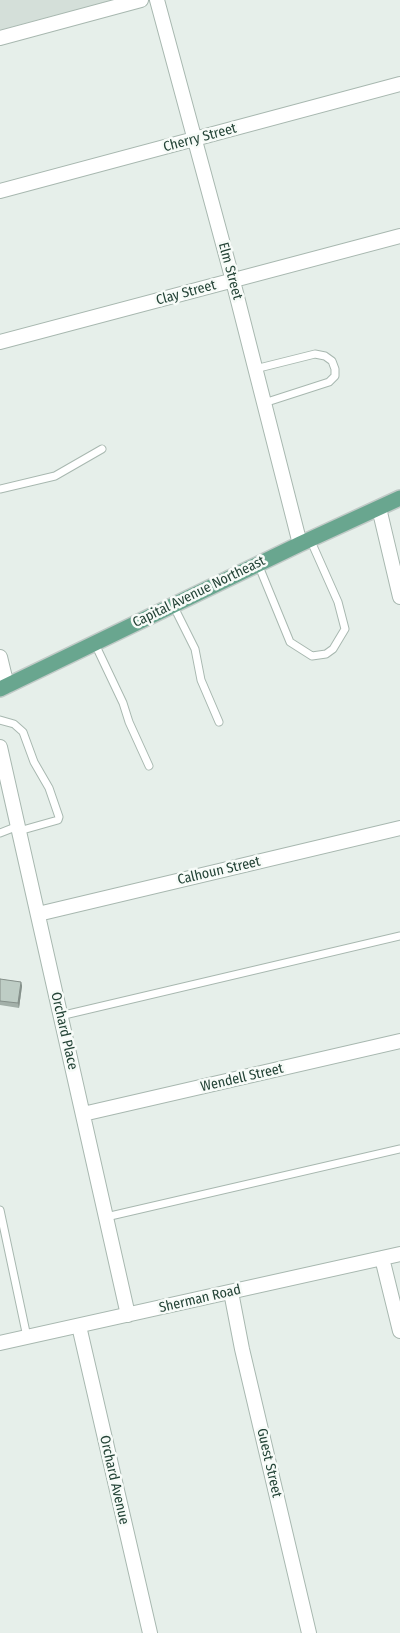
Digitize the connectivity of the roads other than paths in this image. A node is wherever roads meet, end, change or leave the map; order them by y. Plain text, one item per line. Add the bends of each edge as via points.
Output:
1 (141, 0) edge
2 (157, 0) edge
3 (0, 38) edge
4 (400, 84) edge
5 (195, 140) junction
6 (0, 192) edge
7 (400, 236) edge
8 (233, 281) junction
9 (0, 342) edge
10 (254, 369) junction
11 (263, 403) junction
12 (102, 449) dead end
13 (0, 489) edge
14 (400, 498) edge
15 (379, 508) junction
16 (305, 541) junction
17 (258, 564) junction
18 (400, 597) edge
19 (173, 604) junction
20 (95, 644) junction
21 (0, 657) edge
22 (3, 688) edge
23 (0, 720) edge
24 (219, 722) dead end
25 (1, 755) edge
26 (148, 766) dead end
27 (400, 828) edge
28 (19, 829) junction
29 (0, 833) edge
30 (38, 914) junction
31 (400, 936) edge
32 (60, 1016) junction
33 (400, 1041) edge
34 (83, 1114) junction
35 (400, 1149) edge
36 (0, 1210) edge
37 (106, 1217) junction
38 (400, 1254) edge
39 (382, 1258) junction
40 (231, 1292) junction
41 (128, 1315) junction
42 (80, 1326) junction
43 (400, 1331) edge
44 (27, 1337) junction
45 (0, 1343) edge
46 (150, 1633) edge
47 (309, 1633) edge

1 - 3 street
2 - 5 street, Elm Street
4 - 5 street, Cherry Street
5 - 6 street, Cherry Street
5 - 8 street, Elm Street
7 - 8 street, Clay Street
8 - 9 street, Clay Street
8 - 10 street, Elm Street
10 - 11 street, Elm Street
10 - 11 lane via 316,354 326,356 335,369 335,376 329,382
11 - 16 street, Elm Street
12 - 13 lane via 55,476
14 - 15 main road, Capital Avenue Northeast
15 - 16 main road, Capital Avenue Northeast
15 - 18 street
16 - 17 main road, Capital Avenue Northeast
16 - 17 lane via 338,602 345,629 333,649 326,654 312,656 290,642
17 - 19 main road, Capital Avenue Northeast
19 - 20 main road, Capital Avenue Northeast
19 - 24 lane via 195,649 201,680
20 - 22 main road, Capital Avenue Northeast
20 - 26 lane
21 - 22 street
23 - 28 lane via 14,724 23,732 59,817 58,820
25 - 28 street, Orchard Place
27 - 30 street, Calhoun Street
28 - 29 lane
28 - 30 street, Orchard Place
30 - 32 street, Orchard Place
31 - 32 lane
32 - 34 street, Orchard Place
33 - 34 street, Wendell Street
34 - 37 street, Orchard Place
35 - 37 lane
36 - 44 lane
37 - 41 street, Orchard Place
38 - 39 street, Sherman Road
39 - 40 street, Sherman Road
39 - 43 street
40 - 41 street, Sherman Road
40 - 47 street, Guest Street
41 - 42 street, Sherman Road
42 - 44 street, Sherman Road
42 - 46 street, Orchard Avenue
44 - 45 street, Sherman Road

